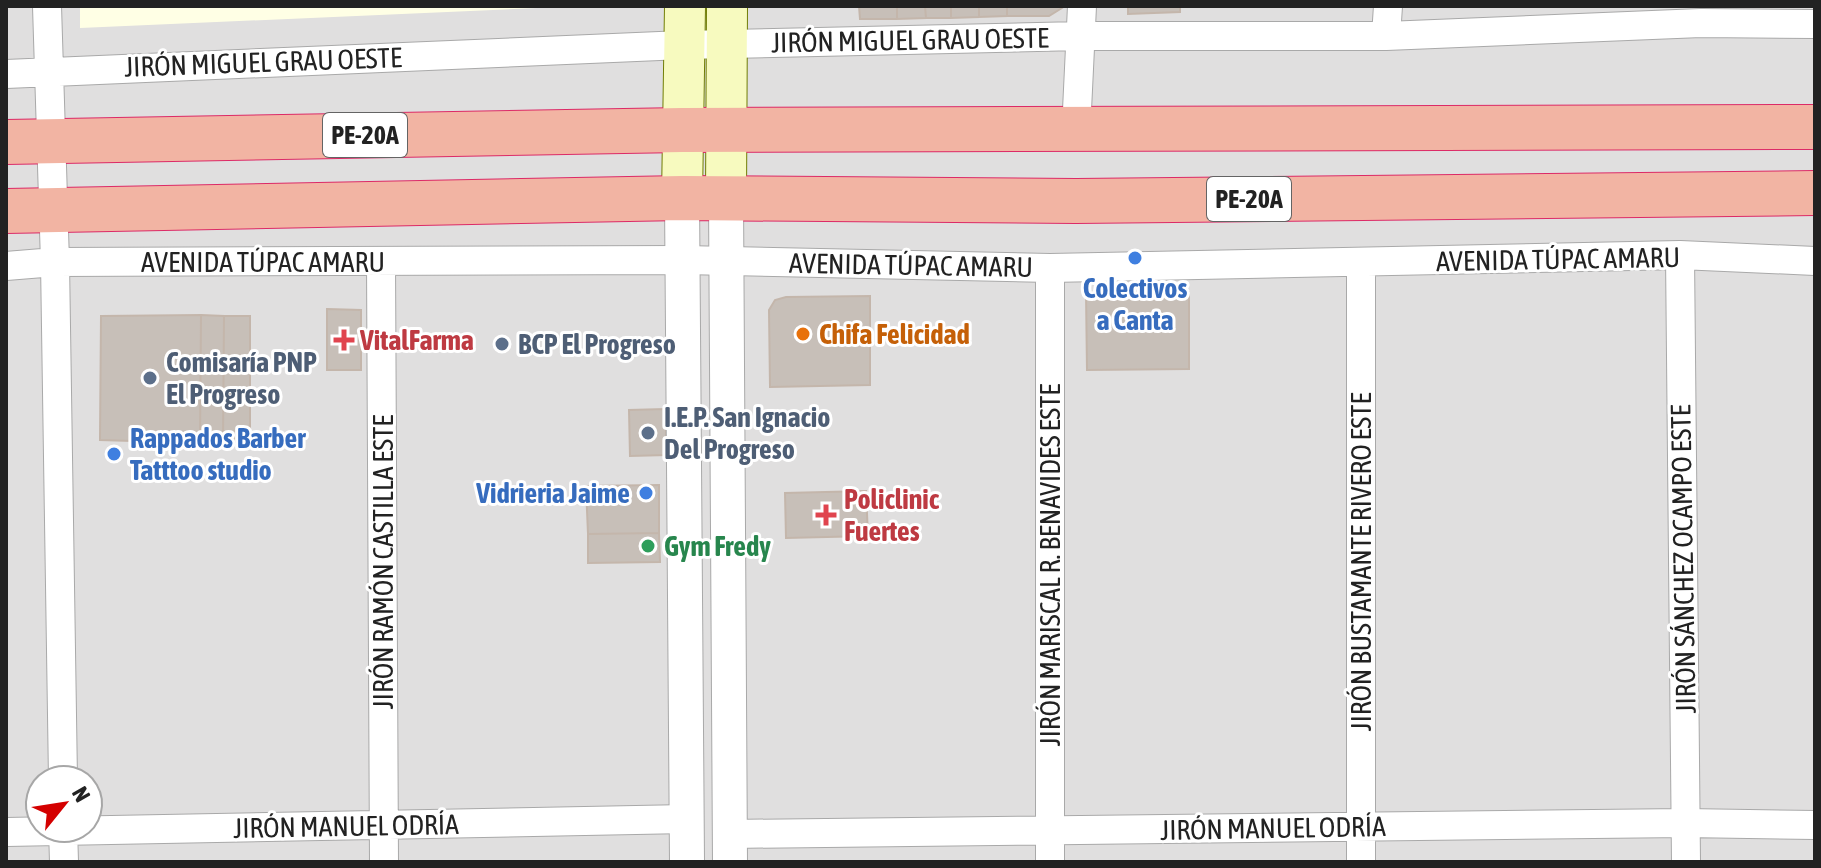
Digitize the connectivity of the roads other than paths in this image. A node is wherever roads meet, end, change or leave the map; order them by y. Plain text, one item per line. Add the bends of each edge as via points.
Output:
1 (47, 6) edge
2 (1082, 6) edge
3 (1388, 6) edge
4 (1702, 15) edge
5 (1815, 24) edge
6 (684, 25) edge
7 (727, 25) edge
8 (1080, 36) junction
9 (1386, 36) junction
10 (49, 71) junction
11 (6, 74) edge
12 (1815, 127) edge
13 (704, 130) junction
14 (1076, 131) junction
15 (52, 140) junction
16 (6, 142) edge
17 (1815, 193) edge
18 (682, 198) junction
19 (726, 198) junction
20 (54, 209) junction
21 (6, 211) edge
22 (1680, 255) junction
23 (684, 260) junction
24 (725, 261) junction
25 (1815, 261) edge
26 (55, 262) junction
27 (381, 262) junction
28 (1361, 263) junction
29 (6, 266) edge
30 (1050, 268) junction
31 (63, 764) edge
32 (687, 819) junction
33 (1685, 823) junction
34 (384, 825) junction
35 (1815, 825) edge
36 (1362, 827) junction
37 (104, 829) edge
38 (1050, 830) junction
39 (730, 848) edge
40 (384, 862) edge
41 (687, 862) edge
42 (1050, 862) edge
43 (1361, 862) edge
44 (1686, 862) edge

1 - 10 street
2 - 8 street
3 - 9 street
4 - 5 street, JIRÓN MIGUEL GRAU OESTE
4 - 9 street, JIRÓN MIGUEL GRAU OESTE
6 - 7 street, JIRÓN MIGUEL GRAU OESTE
6 - 10 street, JIRÓN MIGUEL GRAU OESTE
6 - 13 main road
7 - 8 street, JIRÓN MIGUEL GRAU OESTE
7 - 13 main road
8 - 9 street, JIRÓN MIGUEL GRAU OESTE
8 - 14 street
10 - 11 street, JIRÓN MIGUEL GRAU OESTE
10 - 15 street
12 - 14 highway, PE-20A
13 - 14 highway, PE-20A
13 - 15 highway, PE-20A
13 - 18 main road
13 - 19 main road
15 - 16 highway, PE-20A
15 - 20 street
17 - 19 highway, AVENIDA TÚPAC AMARU / PE-20A via 1092,201
18 - 19 highway, AVENIDA TÚPAC AMARU / PE-20A
18 - 20 highway, AVENIDA TÚPAC AMARU / PE-20A
18 - 23 street
19 - 24 street
20 - 21 highway, AVENIDA TÚPAC AMARU / PE-20A
20 - 26 street
22 - 25 street, AVENIDA TÚPAC AMARU
22 - 28 street, AVENIDA TÚPAC AMARU
22 - 33 street, JIRÓN SÁNCHEZ OCAMPO ESTE
23 - 24 street, AVENIDA TÚPAC AMARU
23 - 27 street, AVENIDA TÚPAC AMARU
23 - 32 street
24 - 30 street, AVENIDA TÚPAC AMARU
24 - 39 street
26 - 27 street, AVENIDA TÚPAC AMARU
26 - 29 street, AVENIDA TÚPAC AMARU
26 - 31 street
27 - 34 street, JIRÓN RAMÓN CASTILLA ESTE
28 - 30 street, AVENIDA TÚPAC AMARU
28 - 36 street, JIRÓN BUSTAMANTE RIVERO ESTE
30 - 38 street, JIRÓN MARISCAL R. BENAVIDES ESTE
32 - 34 street, JIRÓN MANUEL ODRÍA
32 - 41 street
33 - 35 street, JIRÓN MANUEL ODRÍA
33 - 36 street, JIRÓN MANUEL ODRÍA
33 - 44 street, JIRÓN SÁNCHEZ OCAMPO ESTE
34 - 37 street, JIRÓN MANUEL ODRÍA
34 - 40 street, JIRÓN RAMÓN CASTILLA ESTE
36 - 38 street, JIRÓN MANUEL ODRÍA
36 - 43 street, JIRÓN BUSTAMANTE RIVERO ESTE
38 - 39 street, JIRÓN MANUEL ODRÍA
38 - 42 street, JIRÓN MARISCAL R. BENAVIDES ESTE

